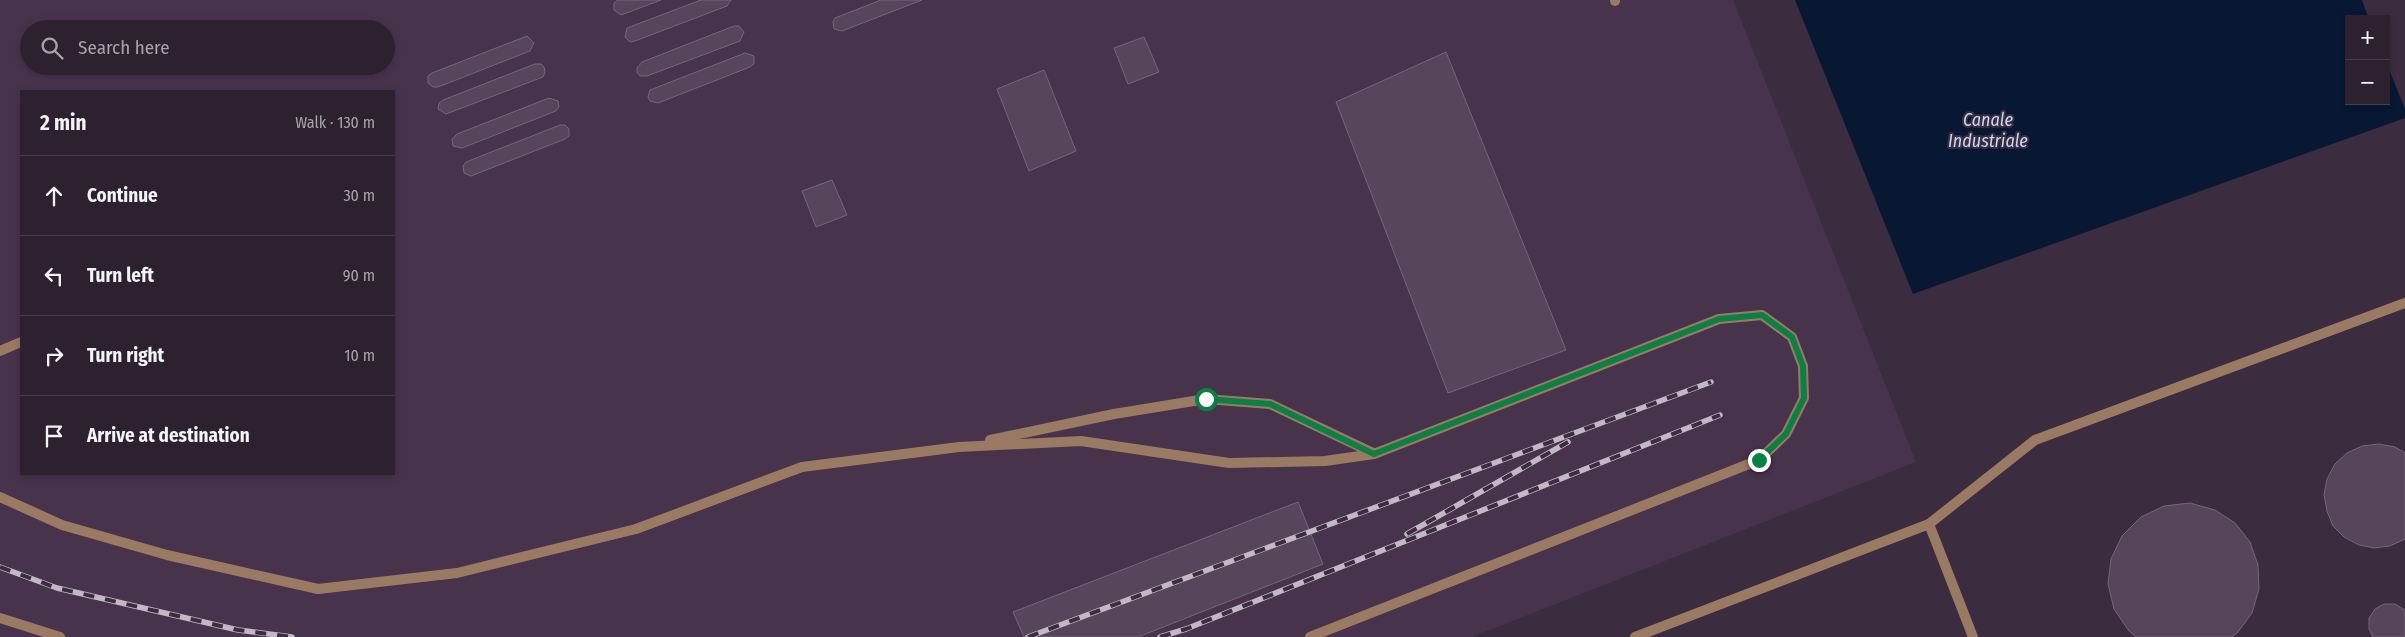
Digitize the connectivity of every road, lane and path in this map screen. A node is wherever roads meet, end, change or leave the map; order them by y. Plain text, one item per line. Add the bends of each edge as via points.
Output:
1 (2405, 303) edge
2 (20, 342) edge
3 (0, 351) edge
4 (959, 447) junction
5 (1374, 454) junction
6 (0, 497) edge
7 (1929, 524) junction
8 (0, 618) edge
9 (60, 637) edge
10 (1310, 637) edge
11 (1634, 637) edge
12 (1973, 637) edge

1 - 7 lane via 2035,440
2 - 3 lane
4 - 5 lane via 1081,441 1229,463 1325,461
4 - 5 lane via 1114,414 1206,399 1270,404
4 - 6 lane via 802,467 636,529 457,573 318,589 167,554 62,525
5 - 10 lane via 1719,319 1762,315 1792,337 1803,366 1804,398 1786,434 1759,460
7 - 11 lane
7 - 12 lane
8 - 9 lane

